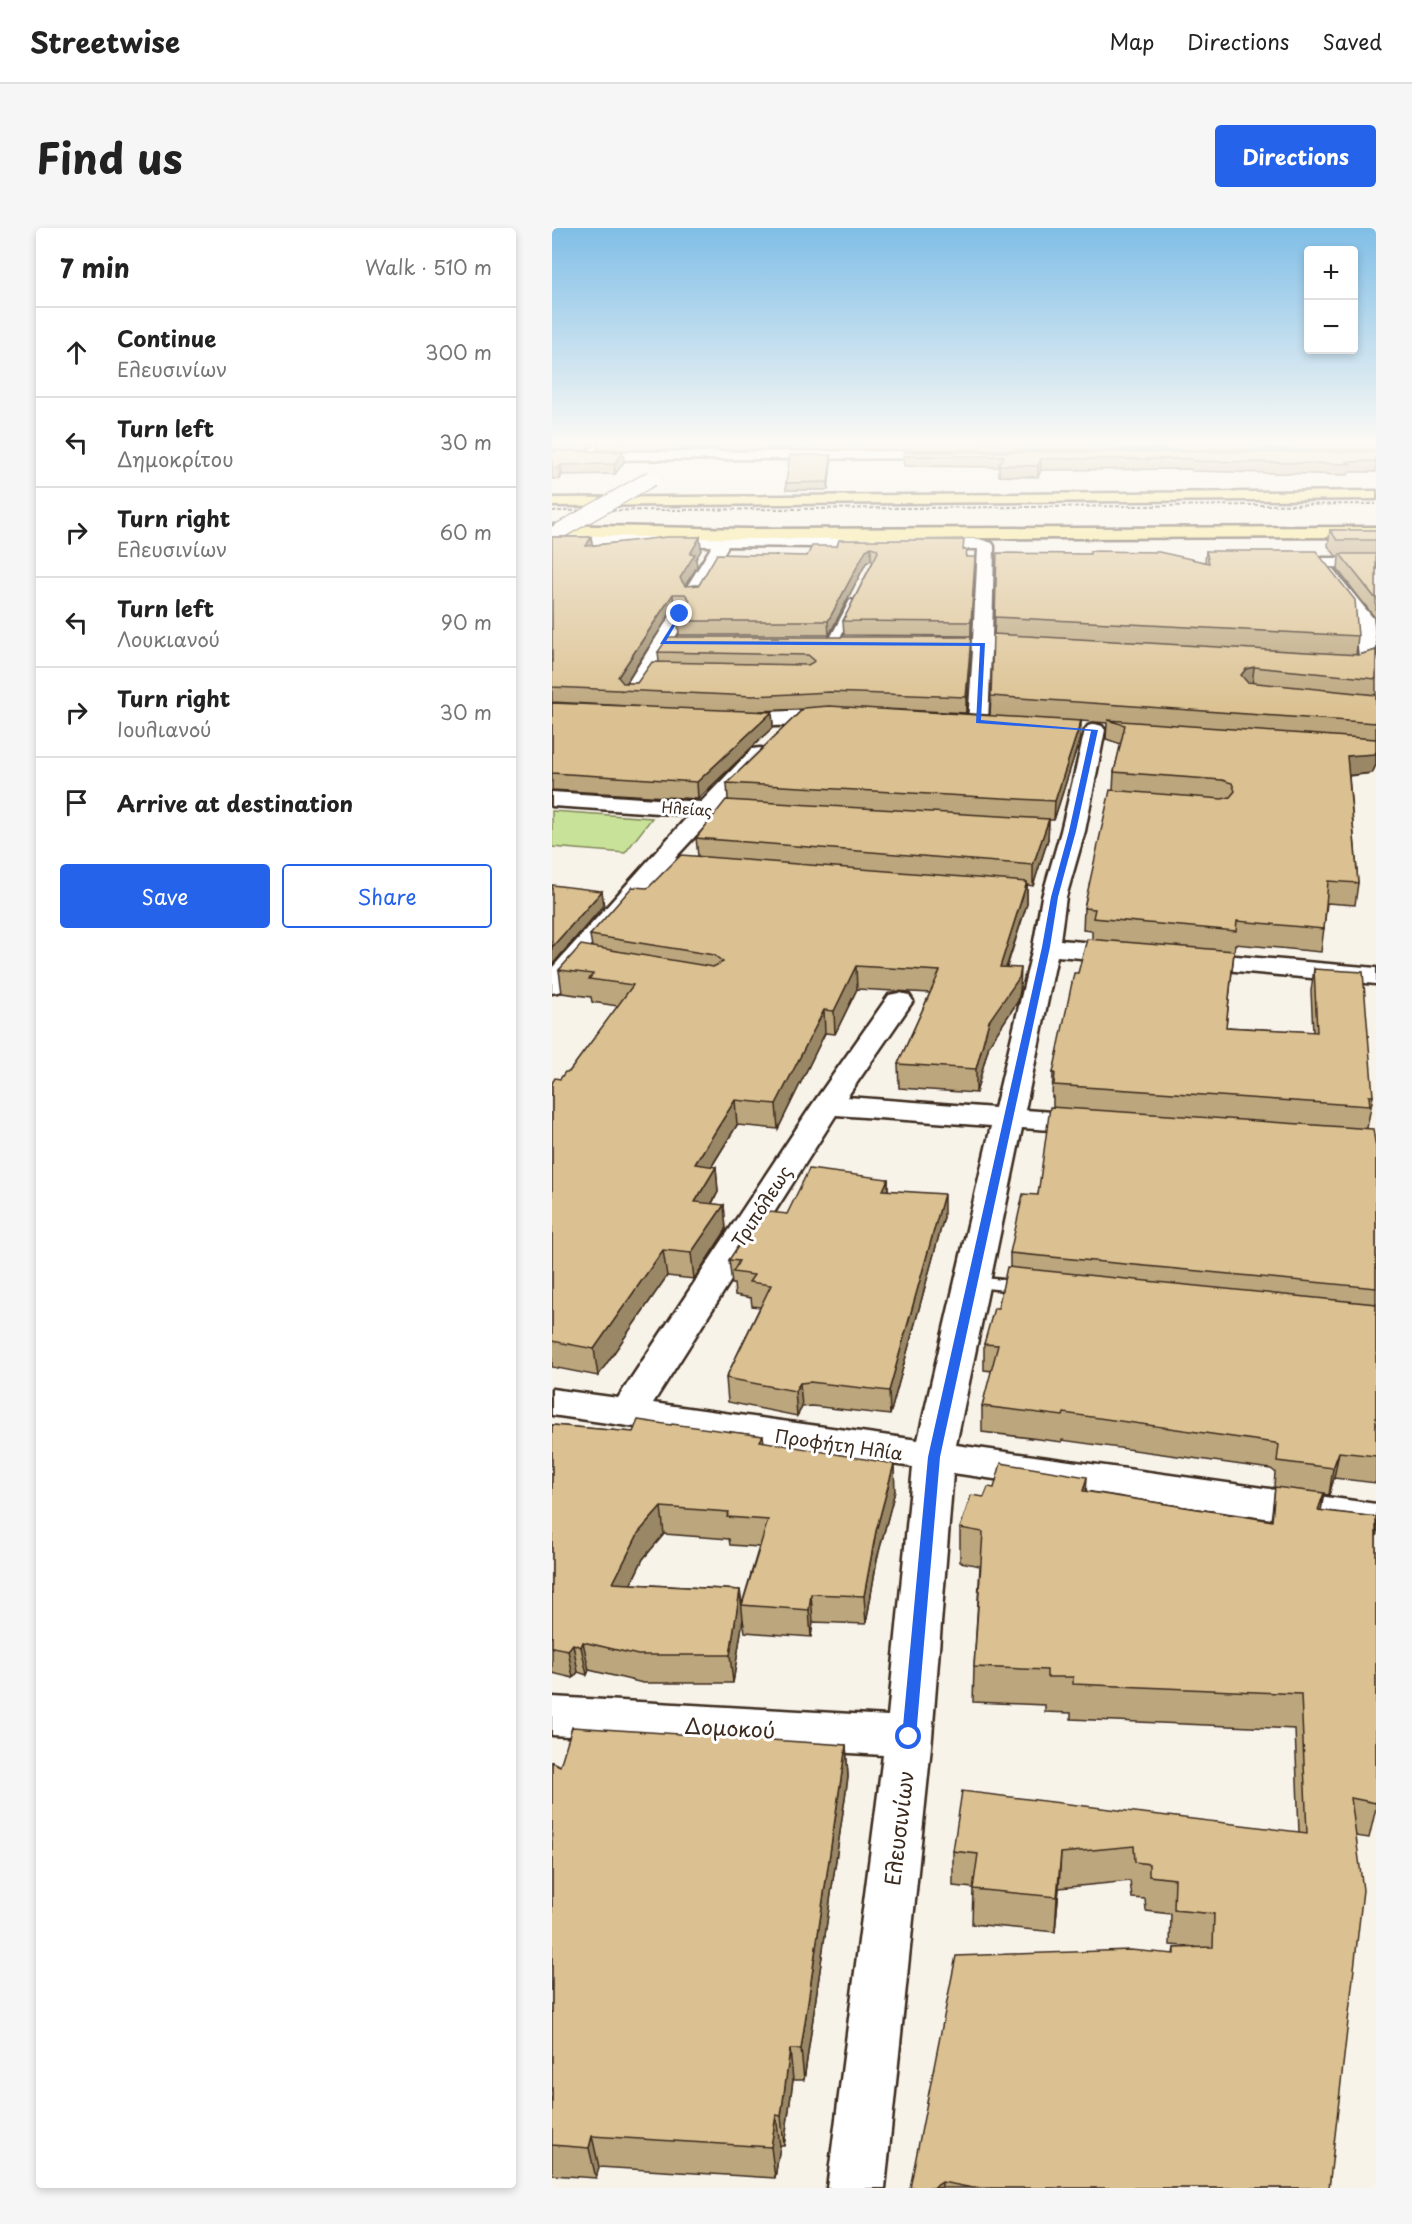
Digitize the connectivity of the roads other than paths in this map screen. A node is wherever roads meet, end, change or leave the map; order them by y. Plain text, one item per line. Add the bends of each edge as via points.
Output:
1 (593, 531) edge
2 (553, 532) edge
3 (1376, 532) edge
4 (723, 541) junction
5 (1309, 547) dead end
6 (1260, 563) edge
7 (1319, 563) junction
8 (1376, 563) edge
9 (692, 593) edge
10 (857, 594) edge
11 (680, 614) edge
12 (1370, 618) edge
13 (662, 643) junction
14 (685, 643) edge
15 (809, 644) edge
16 (983, 644) junction
17 (832, 645) junction
18 (854, 645) edge
19 (910, 645) edge
20 (1058, 646) edge
21 (1367, 659) edge
22 (632, 692) edge
23 (853, 716) edge
24 (709, 717) edge
25 (797, 718) junction
26 (955, 721) edge
27 (978, 722) junction
28 (1001, 724) edge
29 (1095, 730) dead end
30 (552, 799) edge
31 (704, 809) junction
32 (788, 814) edge
33 (657, 864) junction
34 (739, 871) edge
35 (1046, 947) junction
36 (570, 960) edge
37 (1376, 976) edge
38 (552, 985) edge
39 (899, 1001) dead end
40 (827, 1105) junction
41 (1008, 1119) junction
42 (1127, 1126) edge
43 (972, 1282) junction
44 (1043, 1289) edge
45 (552, 1402) edge
46 (627, 1414) junction
47 (934, 1457) junction
48 (1376, 1520) edge
49 (552, 1716) edge
50 (909, 1737) junction
51 (856, 2188) edge

1 - 2 highway
2 - 3 highway
2 - 4 street
4 - 9 street
4 - 16 street via 978,544 991,555
5 - 7 street
6 - 7 street
7 - 8 street
7 - 12 street
10 - 17 lane
11 - 13 street
12 - 21 street
13 - 14 street
13 - 22 street via 650,672
15 - 17 street
16 - 19 street
16 - 20 street
16 - 27 street
17 - 18 street
23 - 25 street
24 - 25 street
25 - 31 street
26 - 27 street
27 - 28 street
29 - 35 street, Ελευσινίων via 1091,800 1061,831 1043,896
30 - 31 street, Ηλείας
31 - 32 street, Ηλείας
31 - 33 street
33 - 34 street
33 - 36 street via 618,893
35 - 37 street
35 - 41 street, Ελευσινίων
36 - 38 street
39 - 40 street, Τριπόλεως
40 - 41 street
40 - 46 street, Τριπόλεως
41 - 42 street
41 - 43 street, Ελευσινίων
43 - 44 lane
43 - 47 street, Ελευσινίων
45 - 46 street, Προφήτη Ηλία
46 - 47 street, Προφήτη Ηλία
47 - 48 street, Προφήτη Ηλία
47 - 50 street, Ελευσινίων
49 - 50 street, Δομοκού
50 - 51 street, Ελευσινίων

